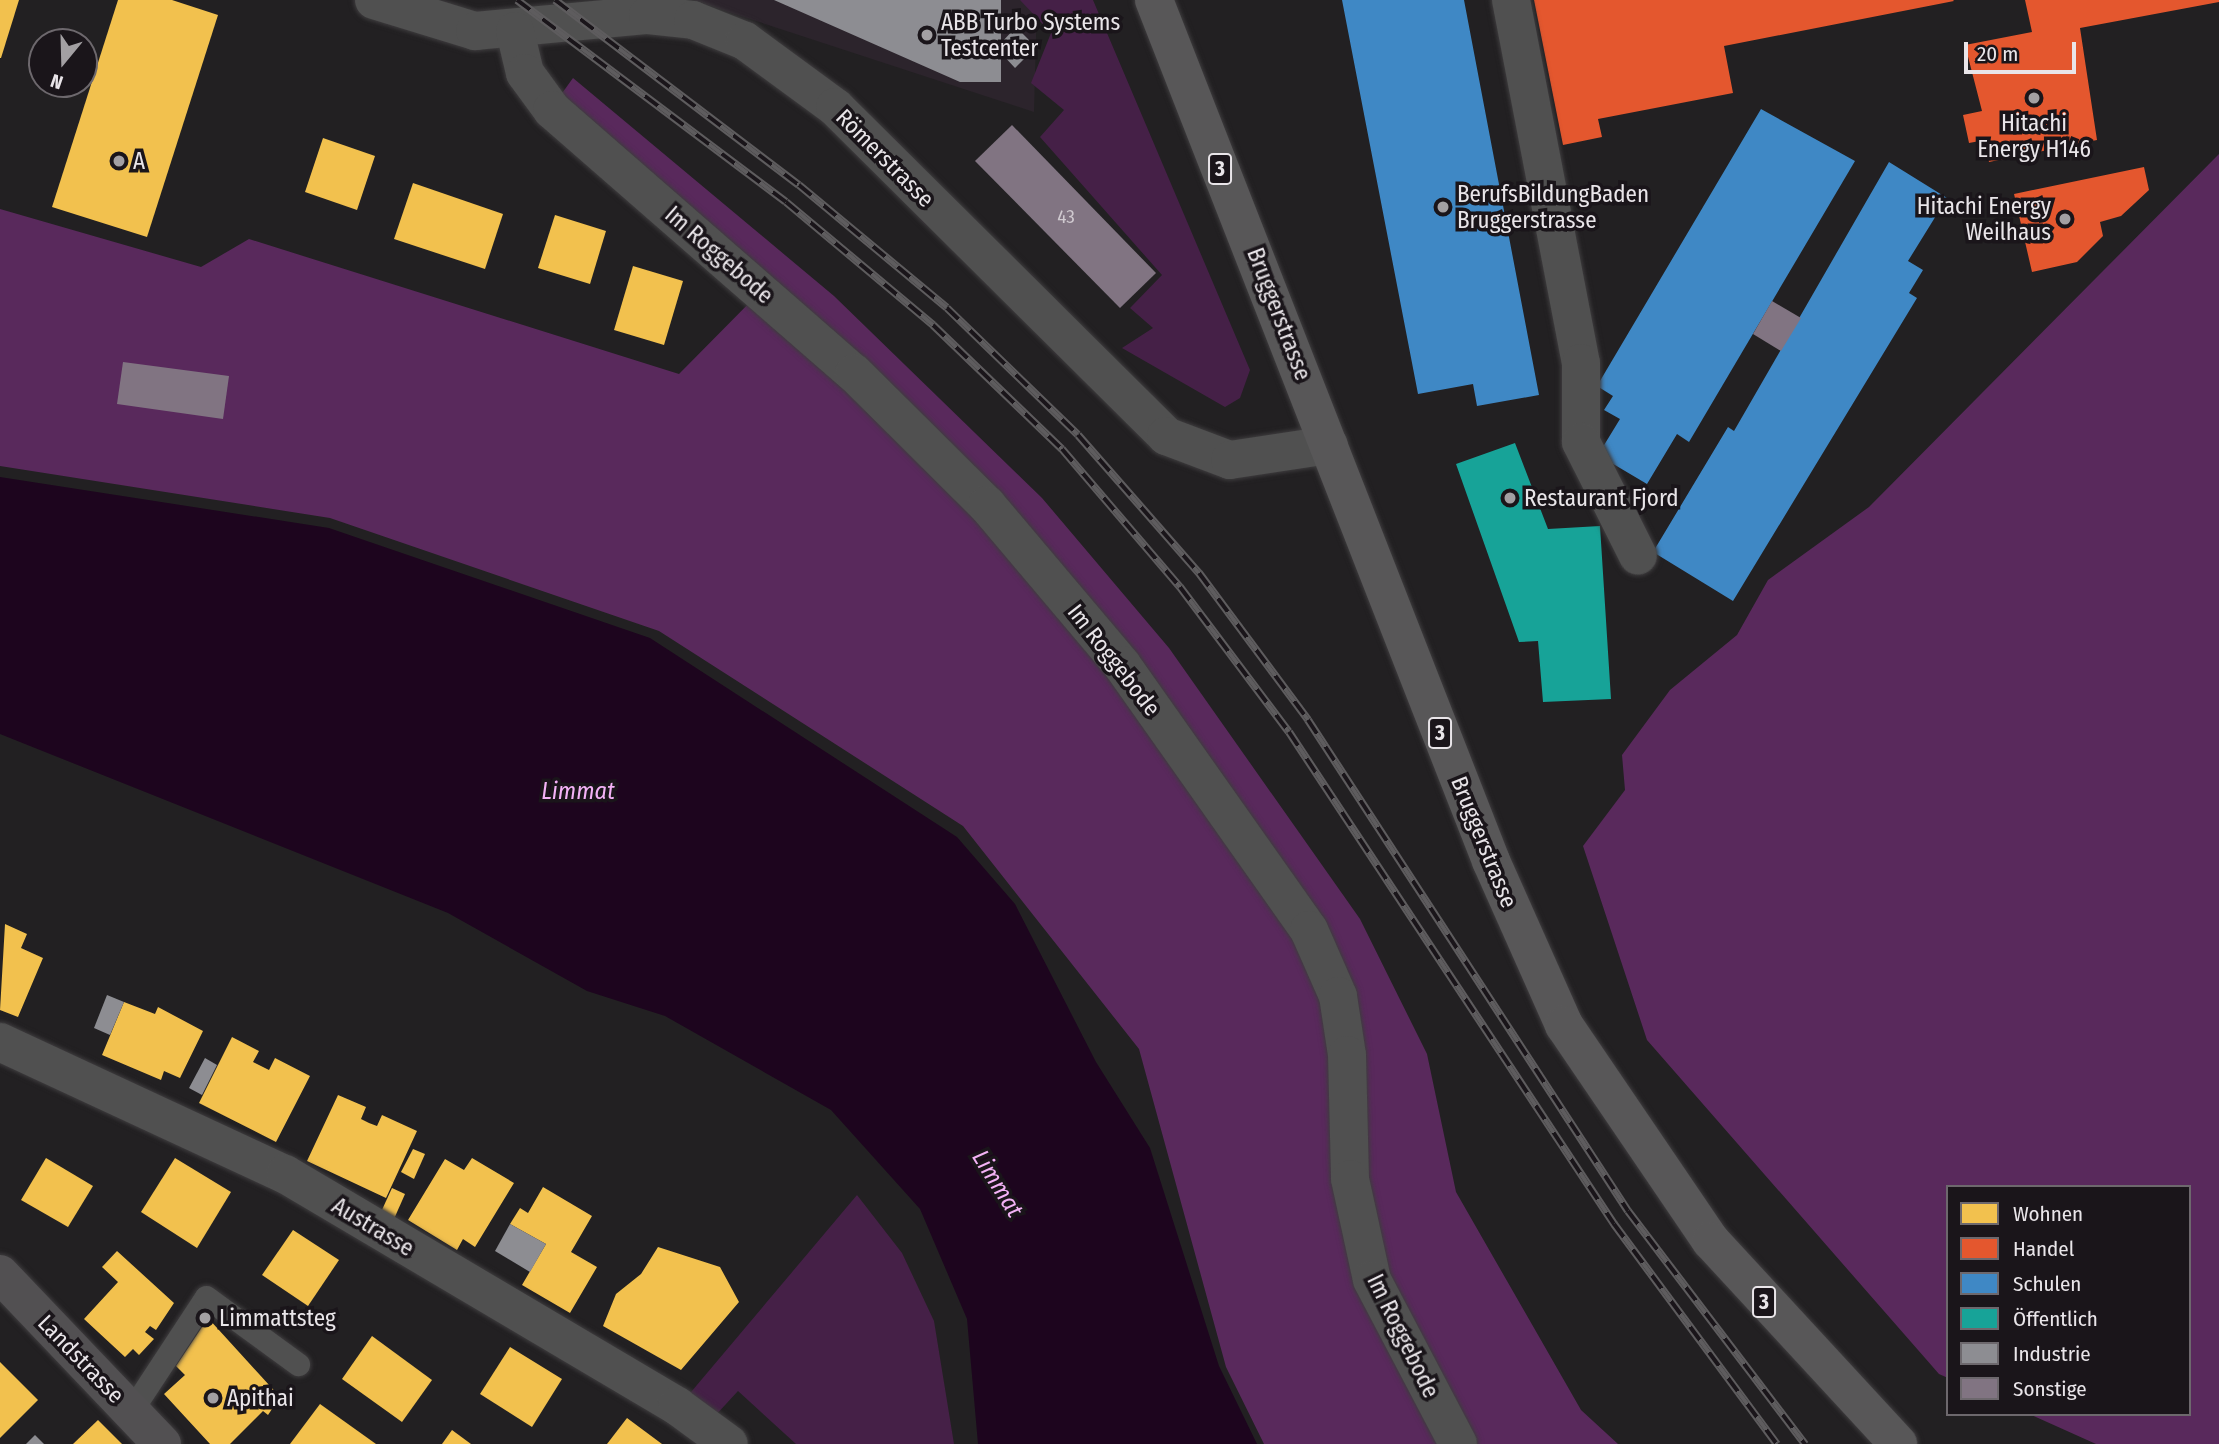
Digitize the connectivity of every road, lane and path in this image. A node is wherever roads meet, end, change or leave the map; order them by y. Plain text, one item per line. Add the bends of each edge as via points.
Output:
1 (374, 0) edge
2 (1154, 0) edge
3 (1511, 0) edge
4 (515, 31) junction
5 (1329, 445) junction
6 (1638, 556) dead end
7 (0, 1042) edge
8 (0, 1274) edge
9 (298, 1364) dead end
10 (131, 1411) junction
11 (162, 1444) edge
12 (729, 1444) edge
13 (1458, 1444) edge
14 (1898, 1444) edge

1 - 4 street, Römerstrasse via 461,29
2 - 5 main road, Bruggerstrasse / 3
3 - 6 street via 1581,363 1584,452
4 - 5 street, Römerstrasse via 648,15 693,20 745,41 835,107 1166,436 1230,460
4 - 13 street, Im Roggebode via 526,73 552,110 854,373 1003,523 1122,665 1309,930 1338,996 1347,1055 1350,1179 1372,1280
5 - 14 main road, Bruggerstrasse / 3 via 1491,861 1564,1025 1711,1241
7 - 12 street, Austrasse via 285,1174
8 - 10 main road, Landstrasse
9 - 10 lane via 206,1297
10 - 11 main road, Landstrasse

